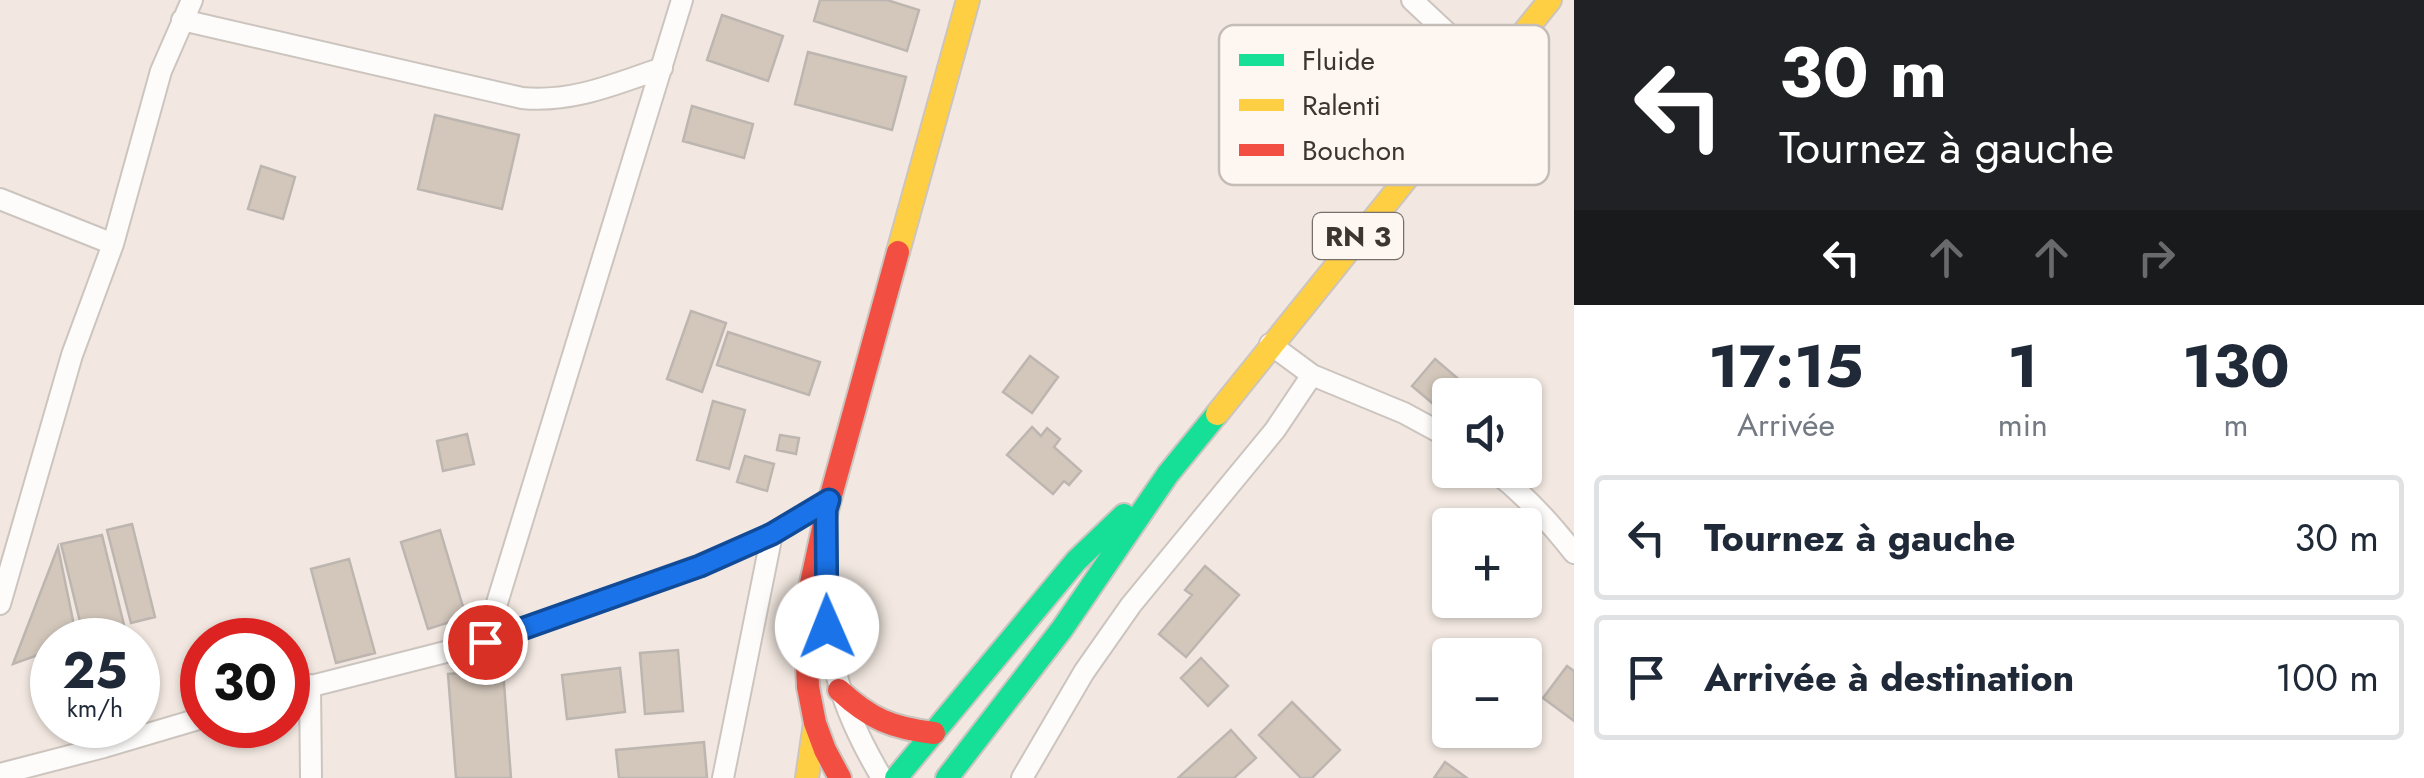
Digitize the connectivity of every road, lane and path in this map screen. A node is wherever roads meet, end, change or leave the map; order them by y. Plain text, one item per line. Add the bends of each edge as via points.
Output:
1 (192, 0) edge
2 (682, 0) edge
3 (968, 0) edge
4 (1412, 0) edge
5 (1550, 0) edge
6 (182, 20) junction
7 (1439, 25) edge
8 (1529, 25) edge
9 (662, 68) junction
10 (1398, 185) edge
11 (0, 200) edge
12 (114, 244) junction
13 (1270, 344) junction
14 (1312, 375) junction
15 (1432, 428) edge
16 (1168, 474) junction
17 (1515, 488) edge
18 (828, 505) junction
19 (772, 534) junction
20 (1574, 554) edge
21 (0, 604) edge
22 (485, 642) junction
23 (310, 685) joint
24 (839, 690) junction
25 (815, 723) junction
26 (180, 725) edge
27 (934, 733) junction
28 (0, 774) edge
29 (311, 778) edge
30 (722, 778) edge
31 (808, 778) edge
32 (840, 778) edge
33 (882, 778) edge
34 (896, 778) edge
35 (947, 778) edge
36 (1022, 778) edge

1 - 6 street
2 - 9 street
3 - 18 main road
4 - 7 street
5 - 8 main road, RN 3
6 - 9 street via 522,98 576,96
6 - 12 street via 161,71
9 - 22 street
10 - 13 main road, RN 3
11 - 12 street
12 - 21 street via 72,355
13 - 14 street
13 - 16 main road, RN 3
14 - 15 street
14 - 36 street via 1122,619
16 - 27 main road, RN 3 via 1076,561
16 - 35 main road, RN 3
17 - 20 street
18 - 19 street
18 - 24 street via 827,627
18 - 25 main road via 804,622
19 - 22 street
19 - 30 street
22 - 23 street
23 - 29 street
24 - 27 main road via 876,721
24 - 33 street
25 - 31 main road
25 - 32 main road
26 - 28 street
27 - 34 main road, RN 3

